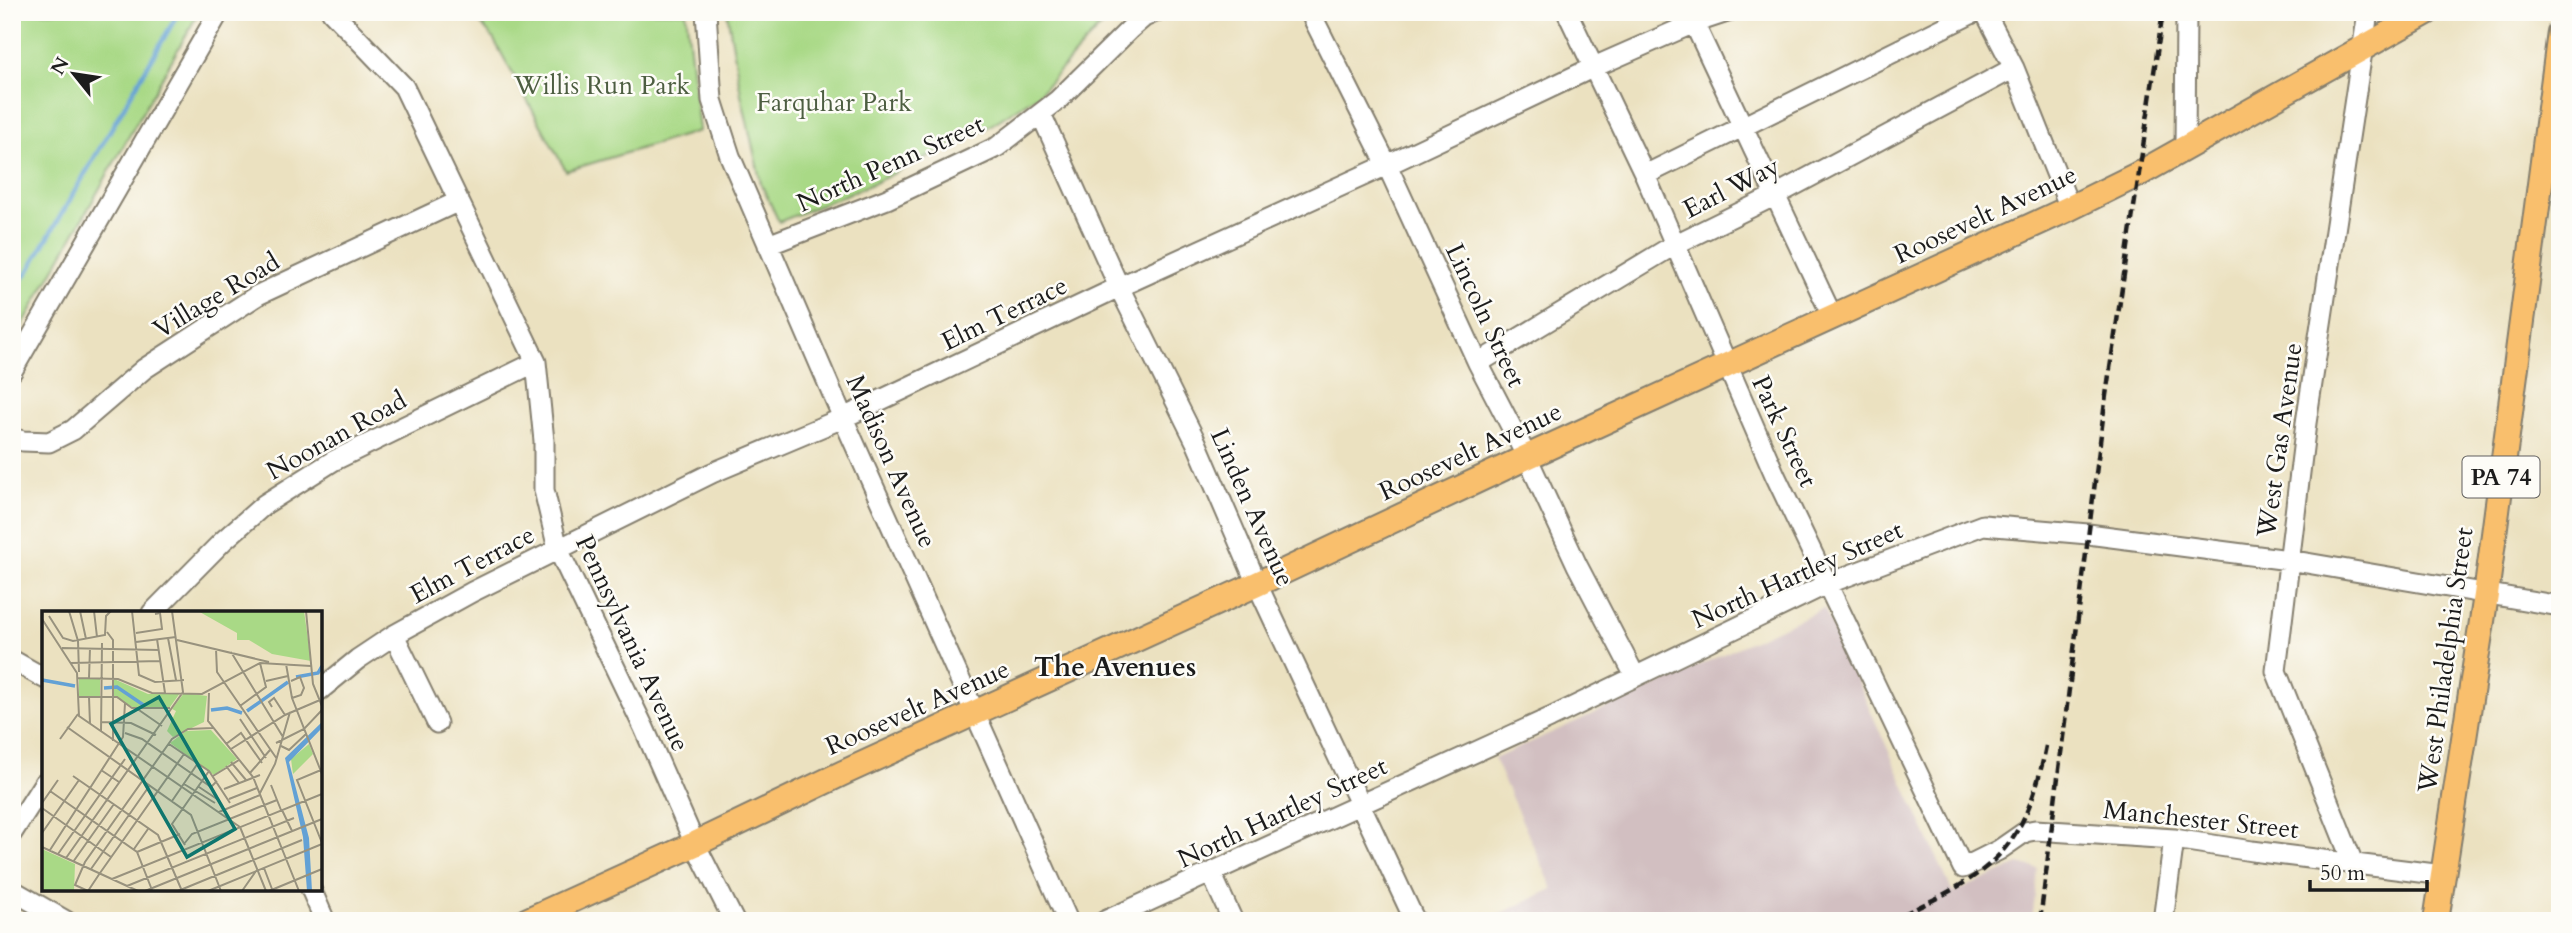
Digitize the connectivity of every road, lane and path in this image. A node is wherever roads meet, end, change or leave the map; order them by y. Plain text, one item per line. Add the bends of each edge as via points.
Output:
1 (219, 12) edge
2 (332, 12) edge
3 (706, 12) edge
4 (1155, 12) edge
5 (1310, 12) edge
6 (1567, 12) edge
7 (1727, 12) edge
8 (1975, 12) edge
9 (1985, 12) edge
10 (2186, 12) edge
11 (2368, 12) edge
12 (2427, 12) edge
13 (2554, 12) edge
14 (1694, 23) junction
15 (2560, 33) edge
16 (2362, 50) junction
17 (1594, 67) junction
18 (2014, 68) junction
19 (1041, 114) junction
20 (1743, 126) junction
21 (2185, 148) junction
22 (1387, 165) junction
23 (1645, 175) junction
24 (1776, 195) junction
25 (459, 201) junction
26 (2070, 208) junction
27 (768, 245) junction
28 (1674, 245) junction
29 (1119, 287) junction
30 (1833, 318) junction
31 (536, 362) junction
32 (1478, 363) junction
33 (1727, 366) junction
34 (12, 371) edge
35 (843, 418) junction
36 (12, 438) edge
37 (1527, 457) junction
38 (558, 549) junction
39 (2289, 560) junction
40 (1829, 583) junction
41 (1257, 584) junction
42 (2486, 595) junction
43 (2560, 606) edge
44 (154, 611) edge
45 (394, 635) junction
46 (12, 660) edge
47 (1635, 676) junction
48 (42, 677) edge
49 (322, 688) edge
50 (976, 713) junction
51 (437, 723) dead end
52 (42, 786) edge
53 (1361, 805) junction
54 (12, 833) edge
55 (2174, 839) junction
56 (695, 844) junction
57 (2353, 863) junction
58 (1962, 868) joint
59 (1210, 873) junction
60 (2443, 874) junction
61 (12, 890) edge
62 (312, 891) edge
63 (66, 921) edge
64 (325, 921) edge
65 (526, 921) edge
66 (734, 921) edge
67 (1068, 921) edge
68 (1105, 921) edge
69 (1233, 921) edge
70 (1415, 921) edge
71 (2163, 921) edge
72 (2436, 921) edge

1 - 34 street
2 - 25 street, Pennsylvania Avenue via 404,87
3 - 27 street, Madison Avenue via 712,100
4 - 19 street, North Penn Street via 1130,29
5 - 22 street, Lincoln Street
6 - 17 street, Park Street
7 - 14 street, Elm Terrace
8 - 20 street
9 - 18 street
10 - 21 street
11 - 16 street, West Gas Avenue
12 - 16 main road, Roosevelt Avenue
13 - 15 main road
14 - 17 street, Elm Terrace
14 - 20 street
15 - 42 main road, West Philadelphia Street / PA 74
16 - 21 main road, Roosevelt Avenue
16 - 39 street, West Gas Avenue
17 - 22 street, Elm Terrace
17 - 23 street, Park Street
18 - 24 street, Earl Way
18 - 26 street
19 - 27 street, North Penn Street via 997,147 887,199
19 - 29 street, Linden Avenue
20 - 23 street
20 - 24 street
21 - 26 main road, Roosevelt Avenue
22 - 29 street, Elm Terrace
22 - 32 street, Lincoln Street
23 - 28 street, Park Street
24 - 28 street, Earl Way
24 - 30 street
25 - 31 street, Pennsylvania Avenue
25 - 36 street, Village Road via 258,295 144,369 73,430 49,442
26 - 30 main road, Roosevelt Avenue
27 - 35 street, Madison Avenue
28 - 32 street, Earl Way
28 - 33 street, Park Street
29 - 35 street, Elm Terrace
29 - 41 street, Linden Avenue via 1196,442
30 - 33 main road, Roosevelt Avenue
31 - 38 street, Pennsylvania Avenue via 544,489
31 - 44 street, Noonan Road via 333,461 265,504
32 - 37 street, Lincoln Street
33 - 37 main road, Roosevelt Avenue
33 - 40 street, Park Street
35 - 38 street, Elm Terrace via 712,473
35 - 50 street, Madison Avenue
37 - 41 main road, Roosevelt Avenue
37 - 47 street, Lincoln Street
38 - 45 street, Elm Terrace
38 - 56 street, Pennsylvania Avenue
39 - 40 street, North Hartley Street via 1983,524
39 - 42 street, North Hartley Street
39 - 57 street, West Gas Avenue via 2276,671
40 - 47 street, North Hartley Street
40 - 58 street, Park Street
41 - 50 main road, Roosevelt Avenue
41 - 53 street, Linden Avenue
42 - 43 street, North Hartley Street
42 - 60 main road, West Philadelphia Street / PA 74
45 - 49 street, Elm Terrace
45 - 51 street
46 - 48 street
47 - 53 street, North Hartley Street
50 - 56 main road, Roosevelt Avenue
50 - 67 street, Madison Avenue
52 - 54 street
53 - 59 street, North Hartley Street
53 - 70 street, Linden Avenue
55 - 57 street, Manchester Street
55 - 58 street, Manchester Street via 2035,830
55 - 71 street
56 - 65 main road, Roosevelt Avenue
56 - 66 street, Pennsylvania Avenue
57 - 60 street, Manchester Street
59 - 68 street, North Hartley Street
59 - 69 street
60 - 72 main road, West Philadelphia Street / PA 74
61 - 63 street
62 - 64 street

